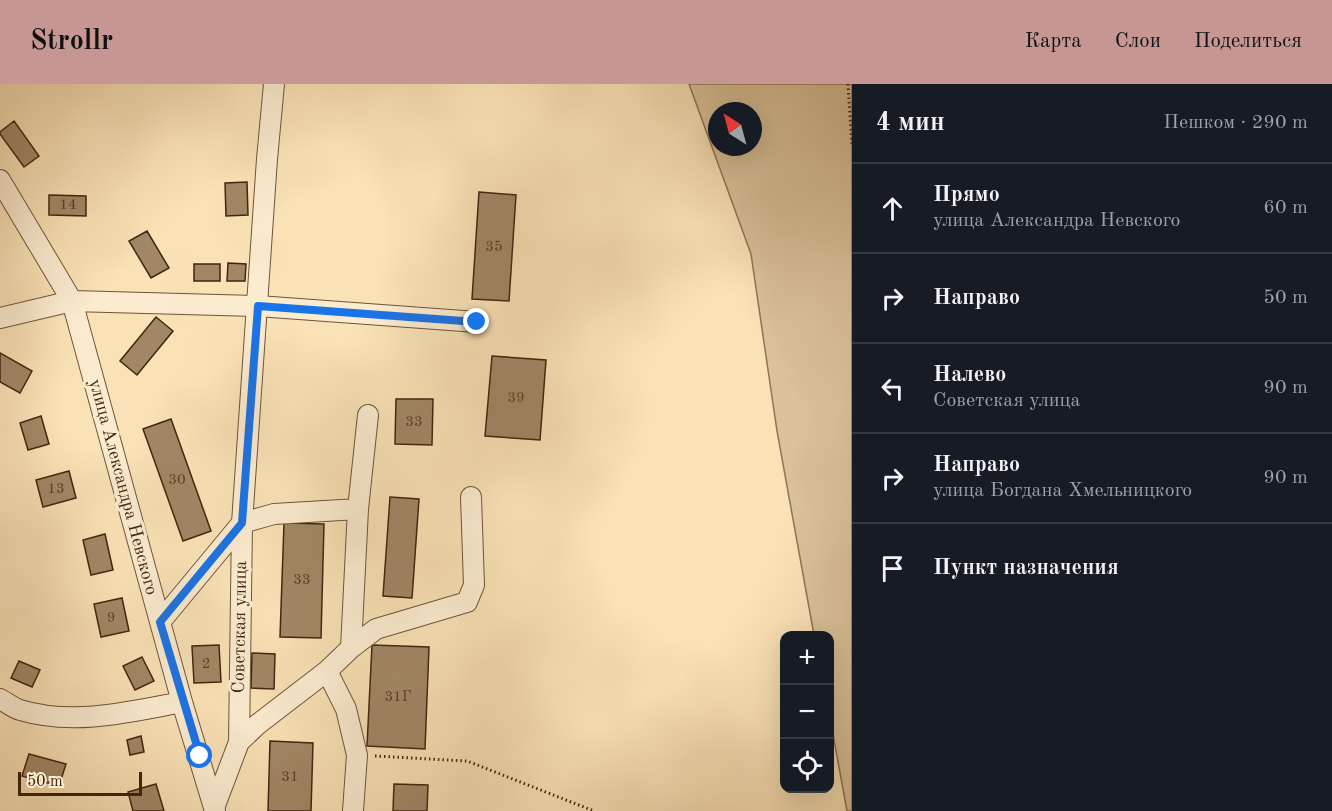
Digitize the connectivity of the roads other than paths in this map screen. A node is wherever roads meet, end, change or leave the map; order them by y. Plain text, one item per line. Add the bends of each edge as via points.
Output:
1 (274, 84) edge
2 (0, 180) edge
3 (72, 301) junction
4 (258, 306) junction
5 (0, 318) edge
6 (477, 322) dead end
7 (368, 415) dead end
8 (471, 497) dead end
9 (358, 509) junction
10 (242, 523) junction
11 (160, 622) junction
12 (351, 648) junction
13 (327, 671) junction
14 (0, 699) edge
15 (182, 702) junction
16 (239, 742) junction
17 (215, 809) edge
18 (353, 811) edge

1 - 4 street, Советская улица
2 - 3 street, улица Александра Невского
3 - 4 street
3 - 5 street
3 - 11 street, улица Александра Невского
4 - 6 street
4 - 10 street, Советская улица
7 - 9 street
8 - 12 street via 474,585 467,602 376,629
9 - 10 street via 274,514
9 - 12 street
10 - 11 street
10 - 16 street, Советская улица
11 - 15 street, улица Александра Невского
12 - 13 street
13 - 16 street
13 - 18 street via 346,709 357,755
14 - 15 street via 19,710 58,717 111,715
15 - 17 street, улица Александра Невского
16 - 17 street, Советская улица

